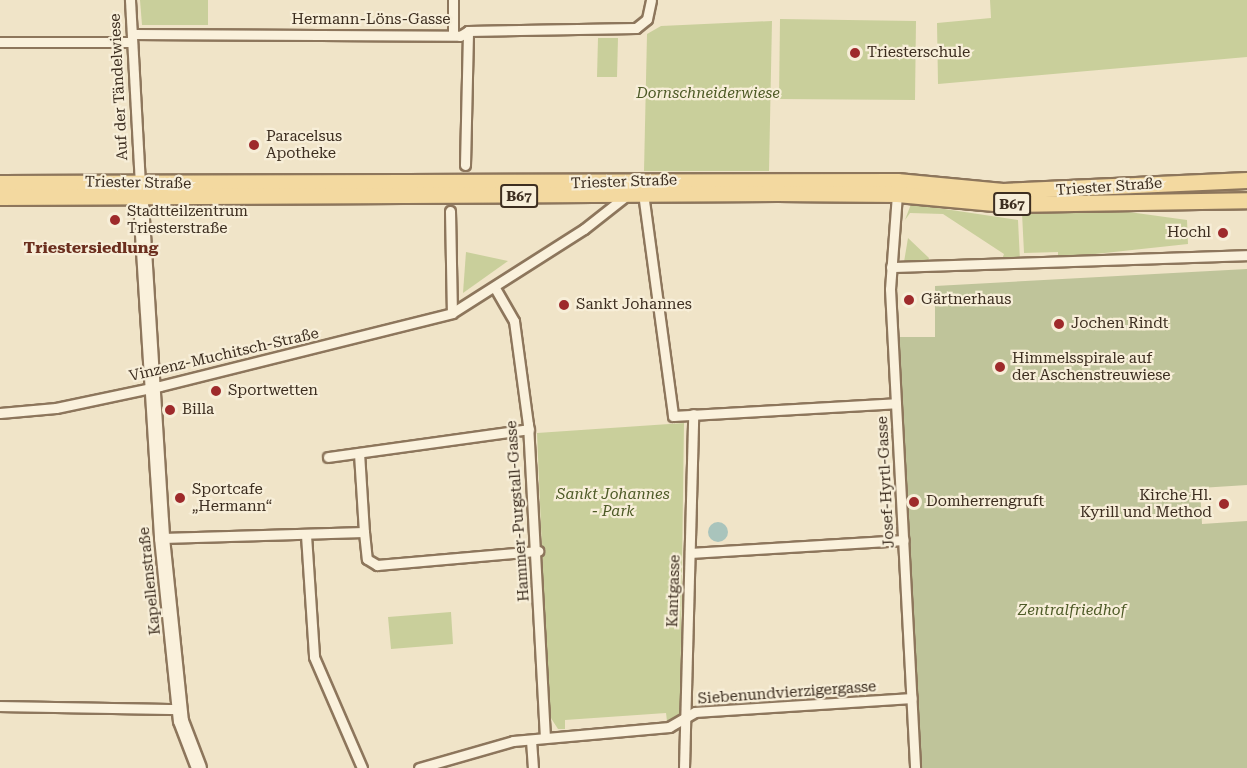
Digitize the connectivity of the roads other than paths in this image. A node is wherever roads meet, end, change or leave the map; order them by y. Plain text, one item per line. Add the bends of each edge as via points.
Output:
1 (130, 0) edge
2 (453, 0) edge
3 (651, 0) edge
4 (468, 31) junction
5 (453, 35) junction
6 (132, 38) junction
7 (0, 42) edge
8 (465, 165) dead end
9 (1247, 180) edge
10 (0, 183) edge
11 (140, 189) junction
12 (636, 194) junction
13 (897, 194) junction
14 (0, 197) edge
15 (1247, 200) edge
16 (450, 211) dead end
17 (1247, 255) edge
18 (891, 267) junction
19 (495, 288) junction
20 (452, 314) junction
21 (151, 388) junction
22 (896, 403) junction
23 (0, 413) edge
24 (693, 414) junction
25 (529, 429) junction
26 (359, 453) junction
27 (328, 457) dead end
28 (364, 532) junction
29 (306, 535) junction
30 (162, 538) junction
31 (904, 540) junction
32 (538, 550) junction
33 (690, 553) junction
34 (912, 698) junction
35 (0, 706) edge
36 (179, 709) junction
37 (686, 718) junction
38 (546, 738) junction
39 (531, 740) junction
40 (199, 768) edge
41 (362, 768) edge
42 (419, 768) edge
43 (533, 768) edge
44 (684, 768) edge
45 (915, 768) edge

1 - 6 street, Auf der Tändelwiese
2 - 5 street
3 - 4 street, Hermann-Löns-Gasse via 643,25
4 - 5 street, Hermann-Löns-Gasse
4 - 8 street
5 - 6 street, Hermann-Löns-Gasse
6 - 7 street, Hermann-Löns-Gasse
6 - 11 street, Auf der Tändelwiese
9 - 11 main road, Triester Straße / B67 via 1004,191 897,181
10 - 11 main road, Triester Straße / B67
11 - 12 main road, Triester Straße / B67
11 - 14 main road, Triester Straße / B67
11 - 21 main road, Auf der Tändelwiese
12 - 13 main road, Triester Straße / B67
12 - 19 street, Vinzenz-Muchitsch-Straße
12 - 24 street, Triester Straße via 673,416
13 - 15 main road, Triester Straße / B67 via 1005,204
13 - 18 street, Josef-Hyrtl-Gasse
16 - 20 street
17 - 18 street
18 - 22 street, Josef-Hyrtl-Gasse
19 - 20 street, Vinzenz-Muchitsch-Straße
19 - 25 street, Hammer-Purgstall-Gasse via 514,321
20 - 21 street, Vinzenz-Muchitsch-Straße
21 - 23 street, Vinzenz-Muchitsch-Straße via 56,408
21 - 30 main road, Kapellenstraße
22 - 24 street
22 - 31 street, Josef-Hyrtl-Gasse
24 - 33 street, Kantgasse
25 - 26 street
25 - 32 street, Hammer-Purgstall-Gasse
26 - 27 street
26 - 28 street
28 - 29 street
28 - 32 street via 367,559 377,564
29 - 30 street
29 - 41 street via 314,657
30 - 36 main road, Kapellenstraße
31 - 33 street
31 - 34 street, Josef-Hyrtl-Gasse
32 - 38 street, Hammer-Purgstall-Gasse
33 - 37 street, Kantgasse
34 - 37 street, Siebenundvierzigergasse via 695,712
34 - 45 street, Josef-Hyrtl-Gasse
35 - 36 street
36 - 40 main road, Kapellenstraße
37 - 38 street, Siebenundvierzigergasse via 669,727
37 - 44 street, Kantgasse
38 - 39 street, Siebenundvierzigergasse
39 - 42 street, Siebenundvierzigergasse
39 - 43 street

